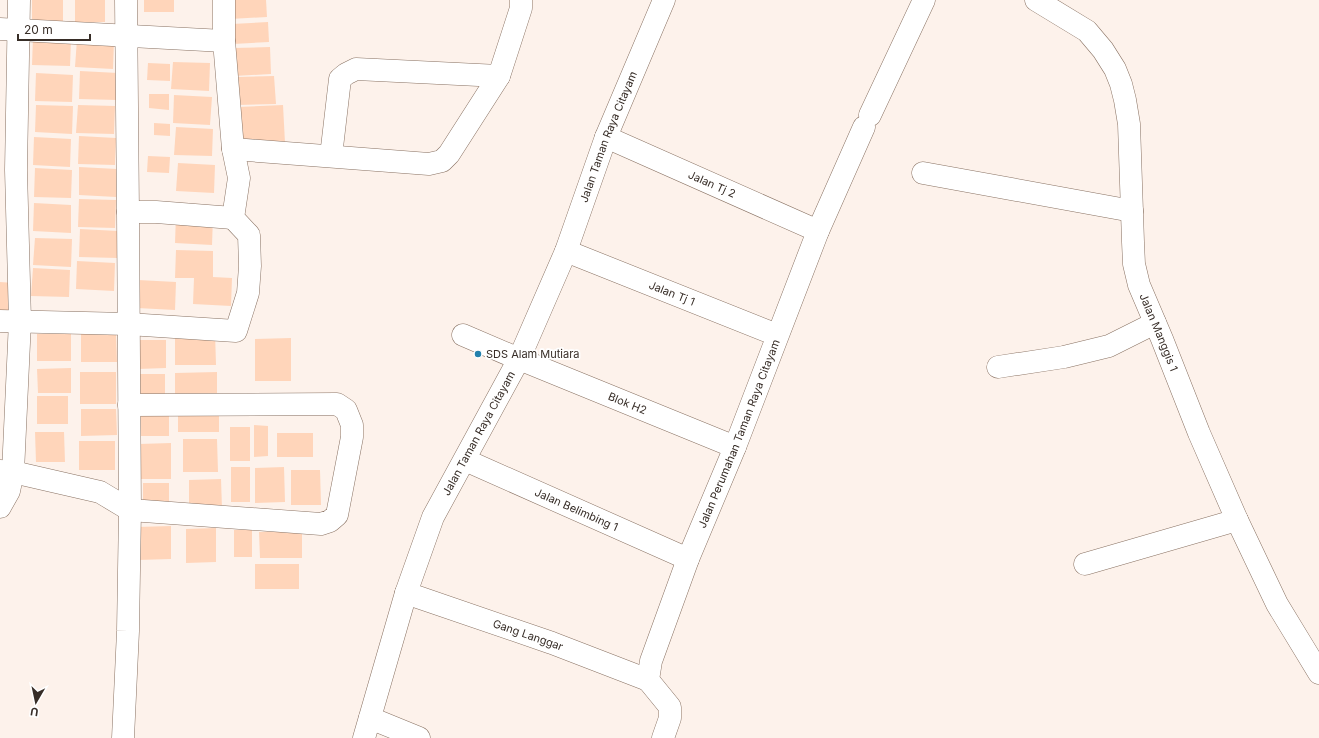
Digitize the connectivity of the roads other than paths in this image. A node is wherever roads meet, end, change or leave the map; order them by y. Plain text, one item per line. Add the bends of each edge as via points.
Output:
1 (19, 0) edge
2 (126, 0) edge
3 (224, 0) edge
4 (521, 0) edge
5 (664, 0) edge
6 (924, 0) edge
7 (1036, 0) edge
8 (10, 29) edge
9 (126, 36) junction
10 (224, 41) junction
11 (499, 76) junction
12 (606, 137) junction
13 (233, 149) junction
14 (331, 156) junction
15 (8, 170) edge
16 (923, 174) dead end
17 (1132, 211) junction
18 (128, 212) junction
19 (233, 218) junction
20 (818, 230) junction
21 (566, 251) junction
22 (10, 321) edge
23 (1155, 323) junction
24 (128, 324) junction
25 (463, 335) dead end
26 (777, 335) junction
27 (519, 359) junction
28 (998, 367) dead end
29 (129, 405) junction
30 (735, 447) junction
31 (465, 460) junction
32 (7, 471) edge
33 (0, 507) edge
34 (130, 510) junction
35 (1237, 520) junction
36 (688, 558) junction
37 (1085, 564) dead end
38 (406, 593) junction
39 (1319, 673) edge
40 (648, 680) junction
41 (370, 718) junction
42 (123, 738) edge
43 (364, 738) edge
44 (419, 738) edge
45 (663, 738) edge

1 - 8 street
2 - 9 street
3 - 10 street
4 - 11 street via 521,8
5 - 12 street, Jalan Taman Raya Citayam
6 - 20 street, Jalan Perumahan Taman Raya Citayam
7 - 17 street, Jalan Manggis 1 via 1087,31 1103,50 1119,79 1126,100 1129,124
8 - 9 street
8 - 15 street
9 - 10 street
9 - 18 street
10 - 13 street
11 - 14 street via 442,161 429,164
11 - 14 street via 356,69 349,72 340,79
12 - 20 street, Jalan Tj 2
12 - 21 street, Jalan Taman Raya Citayam
13 - 14 street
13 - 19 street via 239,178
15 - 22 street
16 - 17 street
17 - 23 street, Jalan Manggis 1 via 1134,264 1139,285
18 - 19 street
18 - 24 street
19 - 24 street via 249,235 250,266 248,293 236,331
20 - 26 street, Jalan Perumahan Taman Raya Citayam
21 - 26 street, Jalan Tj 1
21 - 27 street, Jalan Taman Raya Citayam
22 - 24 street
22 - 32 street
23 - 28 street via 1109,346 1064,357
23 - 35 street, Jalan Manggis 1
24 - 29 street
25 - 27 street, Blok H2
26 - 30 street, Jalan Perumahan Taman Raya Citayam
27 - 30 street, Blok H2
27 - 31 street, Jalan Taman Raya Citayam
29 - 34 street
29 - 34 street via 337,404 346,410 352,425 337,515 330,521 321,524
30 - 36 street, Jalan Perumahan Taman Raya Citayam
31 - 36 street, Jalan Belimbing 1
31 - 38 street, Jalan Taman Raya Citayam via 433,517
32 - 33 street via 9,491
32 - 34 street via 100,492
34 - 42 street
35 - 37 street
35 - 39 street, Jalan Manggis 1 via 1277,604
36 - 40 street, Jalan Perumahan Taman Raya Citayam via 651,661
38 - 40 street, Gang Langgar via 552,643
38 - 41 street, Jalan Taman Raya Citayam
40 - 45 street via 670,707 670,718
41 - 43 street, Jalan Taman Raya Citayam
41 - 44 street

